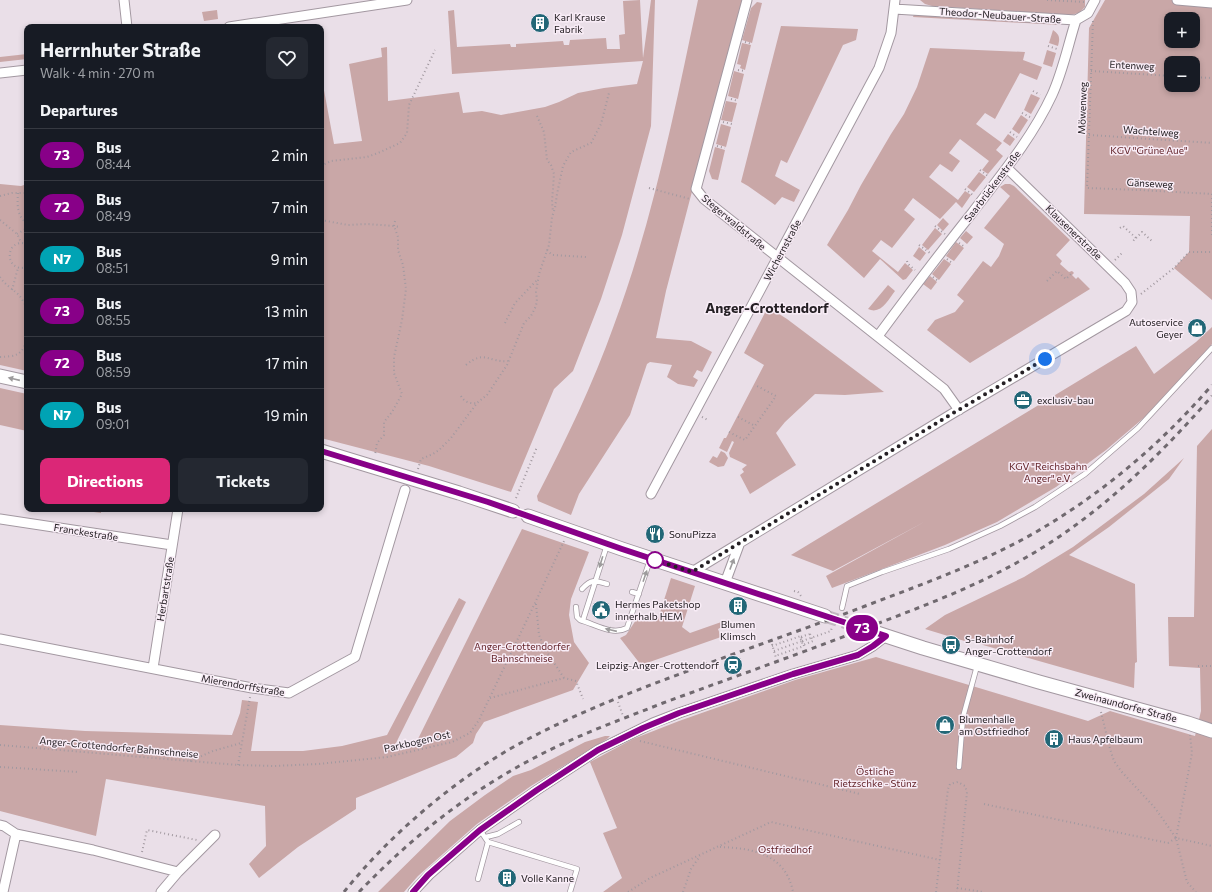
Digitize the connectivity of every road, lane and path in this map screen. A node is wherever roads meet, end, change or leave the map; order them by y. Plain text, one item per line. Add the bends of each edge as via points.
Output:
1 (124, 0) edge
2 (407, 0) edge
3 (747, 0) edge
4 (1047, 0) edge
5 (1177, 0) edge
6 (1094, 2) edge
7 (1212, 3) edge
8 (895, 5) edge
9 (1076, 20) junction
10 (127, 24) edge
11 (249, 24) edge
12 (1093, 29) dead end
13 (435, 50) dead end
14 (24, 70) edge
15 (1091, 71) junction
16 (0, 73) edge
17 (1164, 76) edge
18 (1200, 77) edge
19 (1212, 78) edge
20 (609, 93) dead end
21 (537, 116) dead end
22 (1089, 135) junction
23 (1212, 143) edge
24 (324, 163) edge
25 (1007, 168) junction
26 (649, 188) dead end
27 (1087, 188) joint
28 (18, 193) junction
29 (24, 193) edge
30 (1212, 194) edge
31 (0, 196) edge
32 (685, 197) dead end
33 (553, 213) junction
34 (0, 220) edge
35 (324, 221) edge
36 (395, 221) dead end
37 (24, 222) edge
38 (394, 226) junction
39 (935, 226) dead end
40 (399, 227) dead end
41 (1120, 228) dead end
42 (24, 230) edge
43 (944, 233) dead end
44 (17, 234) junction
45 (1212, 235) edge
46 (1136, 238) junction
47 (1133, 241) dead end
48 (21, 242) junction
49 (958, 242) dead end
50 (1153, 242) dead end
51 (24, 243) edge
52 (965, 247) dead end
53 (547, 250) junction
54 (1212, 252) edge
55 (586, 257) dead end
56 (778, 259) junction
57 (907, 261) dead end
58 (18, 268) junction
59 (24, 268) edge
60 (1073, 272) dead end
61 (922, 276) junction
62 (0, 277) edge
63 (538, 278) junction
64 (1046, 282) dead end
65 (12, 290) junction
66 (24, 302) edge
67 (1132, 302) junction
68 (505, 323) dead end
69 (878, 336) junction
70 (24, 348) edge
71 (1212, 348) edge
72 (0, 357) edge
73 (508, 361) junction
74 (466, 365) dead end
75 (0, 376) edge
76 (24, 381) edge
77 (755, 385) dead end
78 (460, 396) dead end
79 (477, 404) junction
80 (959, 410) junction
81 (738, 417) dead end
82 (755, 426) junction
83 (729, 432) dead end
84 (537, 447) dead end
85 (377, 450) dead end
86 (324, 452) edge
87 (415, 480) junction
88 (405, 490) dead end
89 (650, 494) dead end
90 (516, 498) dead end
91 (513, 511) dead end
92 (178, 512) edge
93 (528, 516) dead end
94 (0, 519) edge
95 (568, 530) junction
96 (607, 544) junction
97 (172, 545) junction
98 (739, 545) junction
99 (651, 558) junction
100 (692, 572) junction
101 (596, 580) junction
102 (607, 584) dead end
103 (731, 585) junction
104 (582, 589) dead end
105 (794, 591) dead end
106 (632, 592) dead end
107 (798, 592) dead end
108 (638, 594) junction
109 (536, 603) junction
110 (576, 607) dead end
111 (842, 608) dead end
112 (583, 620) junction
113 (829, 620) joint
114 (881, 634) joint
115 (812, 638) junction
116 (0, 639) edge
117 (802, 641) junction
118 (774, 651) junction
119 (977, 664) junction
120 (1198, 666) dead end
121 (1212, 666) edge
122 (153, 668) junction
123 (564, 678) junction
124 (1096, 697) junction
125 (490, 698) junction
126 (583, 698) dead end
127 (249, 701) dead end
128 (618, 702) dead end
129 (623, 716) dead end
130 (1188, 723) junction
131 (1212, 730) edge
132 (629, 734) junction
133 (241, 743) junction
134 (0, 745) edge
135 (189, 761) junction
136 (238, 764) junction
137 (0, 767) edge
138 (959, 767) dead end
139 (78, 772) dead end
140 (860, 794) dead end
141 (984, 804) dead end
142 (519, 822) dead end
143 (0, 825) edge
144 (16, 834) junction
145 (215, 835) dead end
146 (485, 836) junction
147 (1176, 838) junction
148 (208, 843) junction
149 (718, 846) junction
150 (1212, 846) edge
151 (83, 848) junction
152 (701, 854) junction
153 (940, 860) junction
154 (141, 862) junction
155 (178, 872) junction
156 (478, 879) dead end
157 (957, 888) junction
158 (3, 892) edge
159 (162, 892) edge
160 (413, 892) edge
161 (570, 892) edge
162 (628, 892) edge
163 (683, 892) edge
164 (793, 892) edge
165 (936, 892) edge
166 (957, 892) edge
167 (983, 892) edge
168 (1196, 892) edge

1 - 10 street
2 - 11 street
3 - 56 street, Stegerwaldstraße via 696,189 704,199
4 - 6 path
5 - 7 street
6 - 9 street, Theodor-Neubauer-Straße via 1088,13
8 - 9 street, Theodor-Neubauer-Straße
8 - 56 street, Wichernstraße via 891,33 879,68
9 - 25 street, Saarbrückenstraße via 1067,55 1052,95
12 - 15 path, Möwenweg
13 - 24 path via 409,105 407,133 400,142 367,157
14 - 16 street
15 - 17 path, Entenweg
15 - 22 path, Möwenweg
18 - 19 path
20 - 33 path via 601,124 591,143 571,152 563,166
21 - 33 path via 544,132 547,160 554,174
22 - 23 path, Wachtelweg
22 - 27 path, Möwenweg
25 - 61 street, Saarbrückenstraße
25 - 67 street, Klausenerstraße via 1125,283 1131,292
26 - 32 path
27 - 30 path, Gänseweg
28 - 29 path
28 - 31 path
28 - 37 path via 18,210
30 - 45 path
33 - 53 path
34 - 44 path
35 - 38 path via 348,225
36 - 38 path
38 - 40 path
38 - 85 path via 406,289 394,357 394,373 402,394 384,422 384,435 377,443
39 - 43 path
41 - 46 path via 1123,226
42 - 44 path
44 - 48 path
46 - 47 path
46 - 50 path via 1142,232
48 - 51 path
48 - 58 path via 12,247 9,253 11,262
49 - 52 path
53 - 55 path via 552,255
53 - 63 path
54 - 67 path via 1189,252 1174,268
56 - 69 street, Stegerwaldstraße
56 - 89 street, Wichernstraße
57 - 61 path
58 - 59 path
58 - 65 path
60 - 64 path via 1066,279 1057,271
61 - 69 street, Saarbrückenstraße
62 - 65 path
63 - 68 path via 515,302
63 - 73 path via 536,306 524,323
65 - 66 path
67 - 80 street via 1126,311
69 - 80 street, Stegerwaldstraße via 944,389
70 - 72 path via 14,356
71 - 111 lane via 1138,428 1085,474 1035,507 1000,526 949,549 847,586
73 - 74 path via 500,362 482,356
73 - 79 path via 487,395
76 -> 75 street
77 - 82 path via 776,396
78 - 79 path via 470,404
79 - 87 path via 440,450 421,459
80 - 98 street
81 - 82 path
82 - 83 path via 745,440
84 - 90 path
86 - 87 street
87 - 91 street
88 - 122 street, Mierendorffstraße via 355,657 289,693
92 - 97 street, Herbartstraße
93 - 95 street
94 - 97 street, Franckestraße
95 - 96 street
95 - 109 path, Parkbogen Ost
96 - 99 street
96 -> 101 lane
97 - 122 street, Herbartstraße
98 - 100 street
103 -> 98 street
99 - 100 street
108 -> 99 lane
100 - 103 street
101 - 102 lane
101 - 104 lane via 588,582
101 - 112 lane
103 - 113 street
105 - 107 path
106 - 108 lane
108 -> 112 lane via 627,628 622,631 614,632
109 - 123 path via 539,635
109 - 125 path, Parkbogen Ost
110 - 112 lane via 577,617
113 - 115 path via 831,631
114 - 119 street, Zweinaundorfer Straße
114 - 132 street via 873,646 858,655 694,708
115 - 117 path via 813,641 803,645
115 - 117 path via 810,634 800,637
116 - 122 street, Mierendorffstraße
117 - 118 path
117 - 118 path via 801,636 772,645
117 - 118 path via 804,646 776,657
119 - 124 street, Zweinaundorfer Straße
119 - 138 lane via 963,718
120 - 121 path
123 - 125 path
123 - 126 path via 576,681
124 - 130 street, Zweinaundorfer Straße
124 - 147 path via 1104,718 1114,762 1155,808
125 - 136 path, Parkbogen Ost via 470,733 452,742 357,761 274,766
127 - 133 path
128 - 129 path
130 - 131 street, Zweinaundorfer Straße
130 - 147 path via 1192,753
132 - 140 path via 638,740
132 - 146 street via 598,750 555,778
133 - 135 path
133 - 136 path
134 - 135 path, Anger-Crottendorfer Bahnschneise
135 - 136 path, Anger-Crottendorfer Bahnschneise
137 - 139 path
141 - 147 path via 1168,844
142 - 146 lane via 498,834
143 - 144 street
144 - 151 street
144 - 158 street
145 - 148 street
146 - 156 lane
146 - 160 street via 428,875
146 - 161 lane via 577,869
147 - 150 path
147 - 168 path via 1187,882
148 - 154 path via 147,830
148 - 155 street
149 - 152 path
149 - 153 path via 771,822
149 - 164 path via 754,850 770,858 782,868
151 - 154 street
151 - 154 lane via 124,860
152 - 162 path via 650,878
152 - 163 path via 691,869
153 - 157 path via 948,789 950,784 958,782 965,786 967,792
153 - 165 path
154 - 155 street
155 - 159 street
157 - 166 path
157 - 167 path

